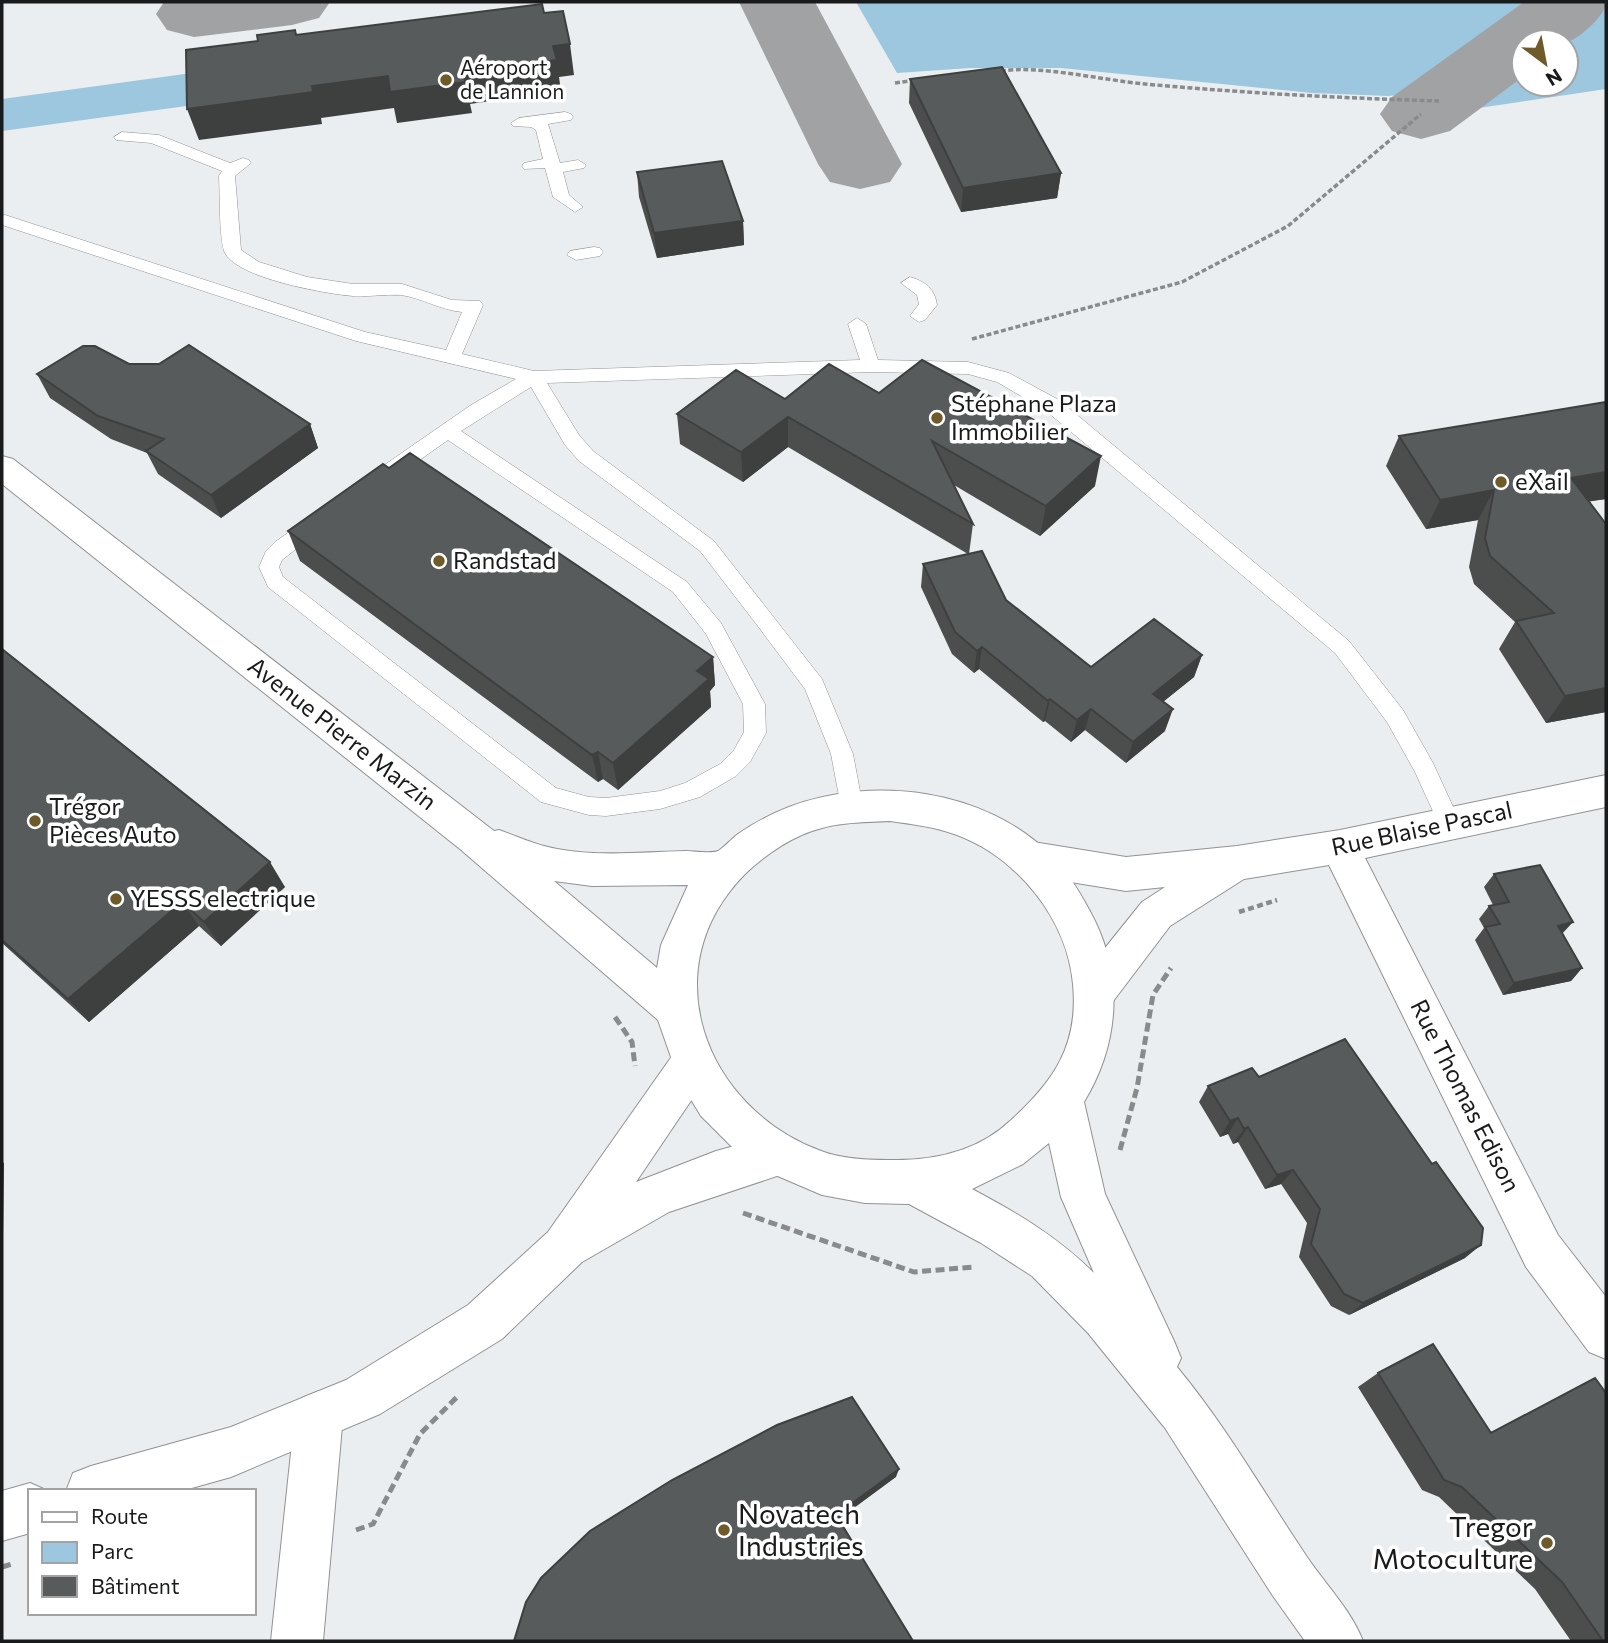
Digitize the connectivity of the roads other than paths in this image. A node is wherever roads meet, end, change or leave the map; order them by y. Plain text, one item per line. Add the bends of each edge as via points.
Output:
1 (565, 117) dead end
2 (122, 137) dead end
3 (578, 165) dead end
4 (237, 166) joint
5 (530, 166) dead end
6 (553, 166) junction
7 (561, 209) dead end
8 (2, 219) edge
9 (594, 252) dead end
10 (576, 255) dead end
11 (910, 283) dead end
12 (375, 287) dead end
13 (354, 290) junction
14 (919, 316) dead end
15 (857, 324) dead end
16 (451, 359) junction
17 (872, 366) junction
18 (534, 377) junction
19 (448, 431) junction
20 (2, 467) edge
21 (370, 485) edge
22 (337, 508) edge
23 (1606, 791) edge
24 (852, 807) junction
25 (1449, 822) junction
26 (474, 837) junction
27 (1340, 847) junction
28 (1027, 858) junction
29 (1237, 863) junction
30 (725, 868) junction
31 (1096, 991) junction
32 (676, 1009) junction
33 (692, 1063) junction
34 (1062, 1101) junction
35 (779, 1155) junction
36 (913, 1182) junction
37 (564, 1248) junction
38 (1606, 1335) edge
39 (1182, 1411) junction
40 (319, 1415) junction
41 (98, 1489) edge
42 (28, 1509) edge
43 (2, 1516) edge
44 (297, 1641) edge
45 (1337, 1641) edge

1 - 6 lane via 519,123 534,122 543,128
2 - 4 lane via 153,138
3 - 6 lane
4 - 13 lane via 227,176 238,209 233,251 257,270
5 - 6 lane
6 - 7 lane via 561,197 575,206
8 - 16 lane via 362,337
9 - 10 lane
11 - 14 lane via 928,298
12 - 13 lane
13 - 16 lane via 402,290 445,306 474,305
15 - 17 lane
16 - 18 lane
17 - 18 lane
17 - 25 lane via 968,368 992,374 1043,399 1342,647 1395,716
18 - 19 lane
18 - 24 lane via 586,456 708,546 814,685 842,754
19 - 21 lane
19 - 22 lane via 680,587 714,629 754,704 751,742 728,770 692,790 624,806 589,807 548,795 275,582 269,567 273,556
20 - 26 main road, Avenue Pierre Marzin
23 - 25 main road, Rue Blaise Pascal
24 - 28 main road via 890,805 927,810 997,836
24 - 30 main road via 823,812 770,833
25 - 27 main road, Rue Blaise Pascal
26 - 30 main road via 543,863 592,869
26 - 32 main road, Avenue Pierre Marzin
27 - 29 main road, Rue Blaise Pascal
27 - 38 main road, Rue Thomas Edison via 1542,1251
28 - 29 main road, Rue Blaise Pascal via 1126,874
28 - 31 main road via 1054,885 1076,917 1090,953
29 - 31 main road, Rue Blaise Pascal via 1156,914
30 - 32 main road via 695,909 680,947
31 - 34 main road via 1093,1029 1082,1066
32 - 33 main road
33 - 35 main road via 721,1107 743,1130
33 - 37 main road
34 - 36 main road via 1034,1132 999,1157 957,1173
34 - 39 main road via 1083,1197
35 - 36 main road via 821,1173 867,1182
35 - 37 main road via 656,1195
36 - 39 main road via 1048,1259 1105,1316
37 - 40 main road via 485,1322 363,1397
39 - 45 main road
40 - 41 main road via 231,1452
40 - 44 main road
42 - 43 main road

